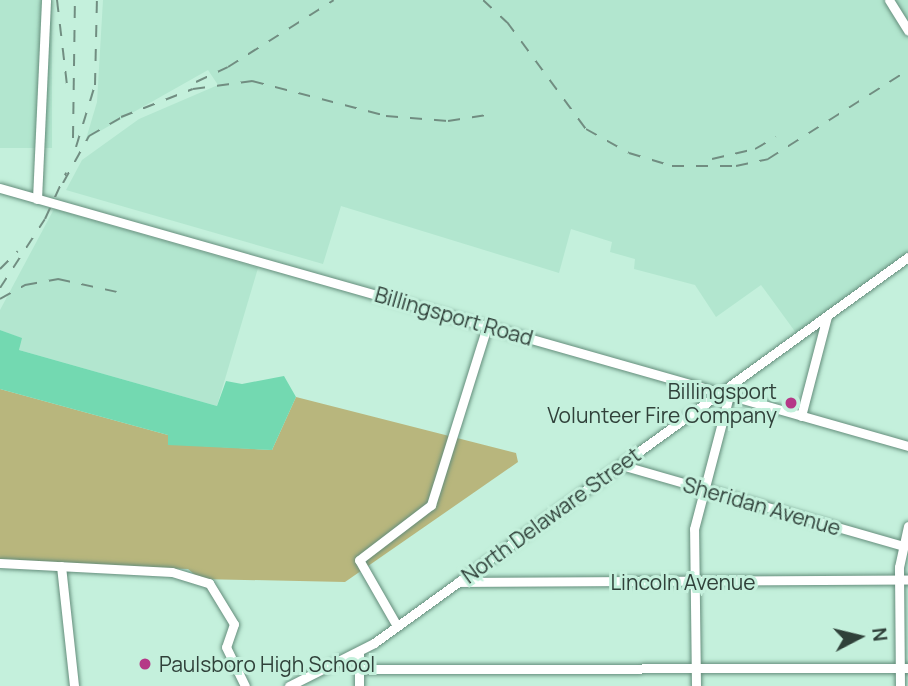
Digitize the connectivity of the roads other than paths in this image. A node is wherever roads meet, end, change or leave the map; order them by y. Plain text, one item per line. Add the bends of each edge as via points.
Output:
1 (46, 0) edge
2 (889, 0) edge
3 (908, 30) edge
4 (0, 188) edge
5 (37, 198) junction
6 (908, 257) edge
7 (827, 316) junction
8 (487, 326) junction
9 (725, 395) junction
10 (801, 416) junction
11 (908, 446) edge
12 (621, 465) junction
13 (703, 489) junction
14 (908, 526) edge
15 (902, 546) junction
16 (0, 563) edge
17 (61, 566) junction
18 (903, 580) edge
19 (458, 582) junction
20 (695, 582) junction
21 (397, 625) junction
22 (359, 653) junction
23 (696, 668) junction
24 (904, 668) edge
25 (359, 669) junction
26 (74, 686) edge
27 (245, 686) edge
28 (289, 686) edge
29 (359, 686) edge
30 (696, 686) edge
31 (900, 686) edge

1 - 5 street
2 - 3 street
4 - 5 street, Billingsport Road
5 - 8 street, Billingsport Road
6 - 7 street, North Delaware Street
7 - 9 street, North Delaware Street
7 - 10 street
8 - 9 street, Billingsport Road
8 - 21 street via 431,505 362,556 359,564
9 - 10 street, Billingsport Road
9 - 12 street, North Delaware Street
9 - 13 street
10 - 11 street, Billingsport Road
12 - 13 street, Sheridan Avenue
12 - 19 street, North Delaware Street
13 - 15 street, Sheridan Avenue
13 - 20 street via 694,529
14 - 15 street
15 - 18 street
16 - 17 street
17 - 26 street
17 - 27 street via 172,572 209,583 234,624 226,647
18 - 20 street, Lincoln Avenue
18 - 24 street
19 - 20 street, Lincoln Avenue
19 - 21 street, North Delaware Street
20 - 23 street
21 - 22 street, North Delaware Street
22 - 25 street
22 - 28 street, North Delaware Street
23 - 24 street
23 - 25 street
23 - 30 street
24 - 31 street
25 - 29 street

